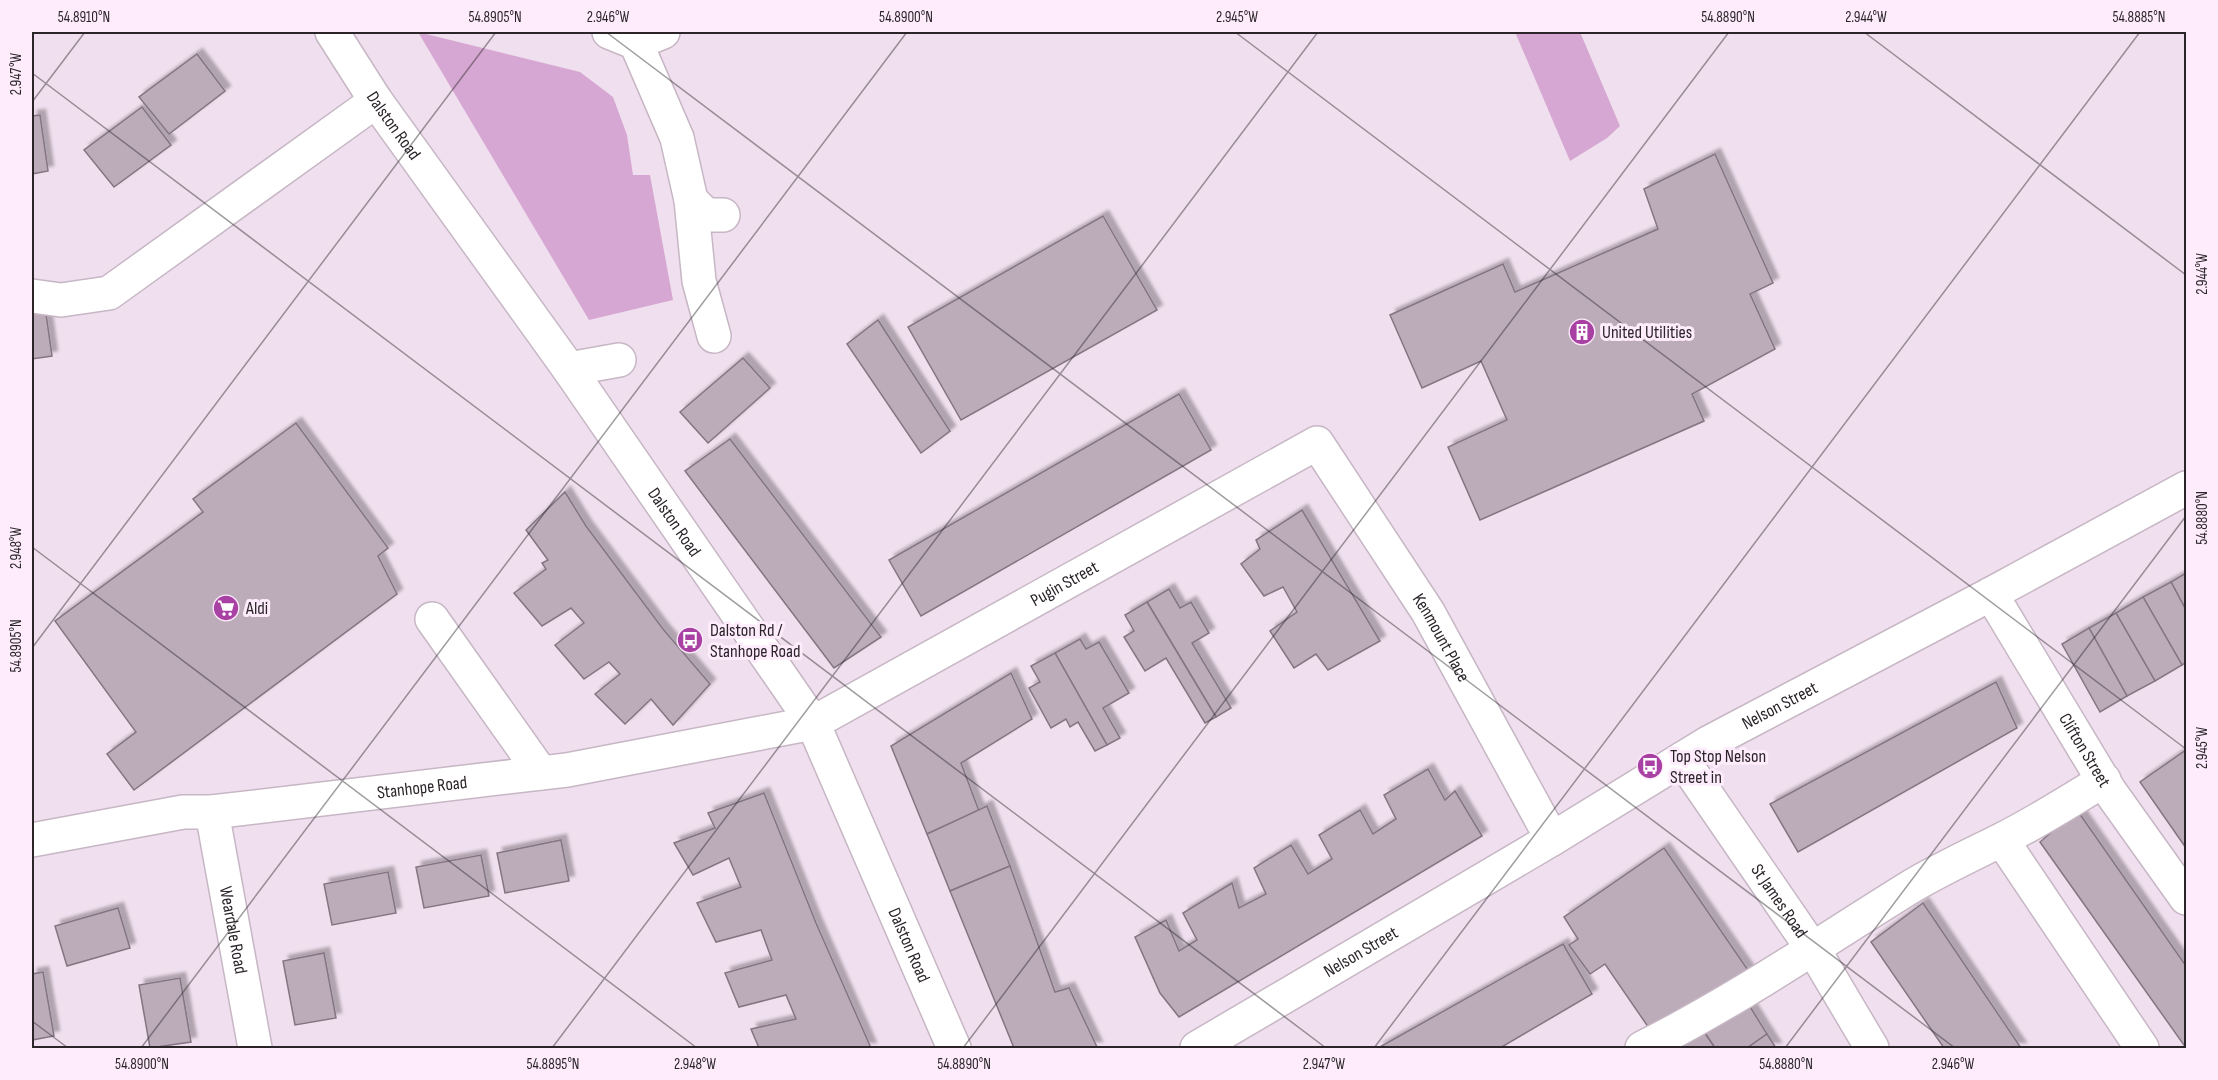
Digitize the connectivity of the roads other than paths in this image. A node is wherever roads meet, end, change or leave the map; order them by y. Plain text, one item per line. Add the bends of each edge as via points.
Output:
1 (332, 32) edge
2 (636, 35) edge
3 (376, 101) junction
4 (691, 201) junction
5 (723, 215) dead end
6 (32, 296) edge
7 (714, 336) dead end
8 (619, 360) dead end
9 (570, 369) junction
10 (1317, 443) joint
11 (2187, 488) edge
12 (1991, 594) junction
13 (432, 619) dead end
14 (813, 723) junction
15 (1682, 759) junction
16 (541, 773) junction
17 (2104, 780) junction
18 (212, 812) junction
19 (1552, 839) junction
20 (32, 840) edge
21 (2002, 840) junction
22 (2187, 898) edge
23 (1813, 949) junction
24 (255, 1048) edge
25 (954, 1048) edge
26 (1197, 1048) edge
27 (1642, 1048) edge
28 (1872, 1048) edge
29 (2142, 1048) edge

1 - 3 street, Dalston Road
2 - 4 street via 677,138
3 - 6 street via 109,293 61,300
3 - 9 street, Dalston Road
4 - 5 street via 706,214
4 - 7 street via 699,281
8 - 9 street
9 - 14 street, Dalston Road
10 - 14 street, Pugin Street
10 - 19 street, Kenmount Place via 1428,612
11 - 12 street, Nelson Street
12 - 15 street, Nelson Street
12 - 17 street, Clifton Street
13 - 16 street
14 - 16 street, Stanhope Road
14 - 25 street, Dalston Road
15 - 19 street, Nelson Street
15 - 23 street, St James Road
16 - 18 street, Stanhope Road
17 - 21 street
17 - 22 street, Clifton Street
18 - 20 street, Stanhope Road via 183,812
18 - 24 street, Weardale Road
19 - 26 street, Nelson Street
21 - 23 street via 1914,885
21 - 29 street
23 - 27 street via 1686,1027
23 - 28 street, St James Road

